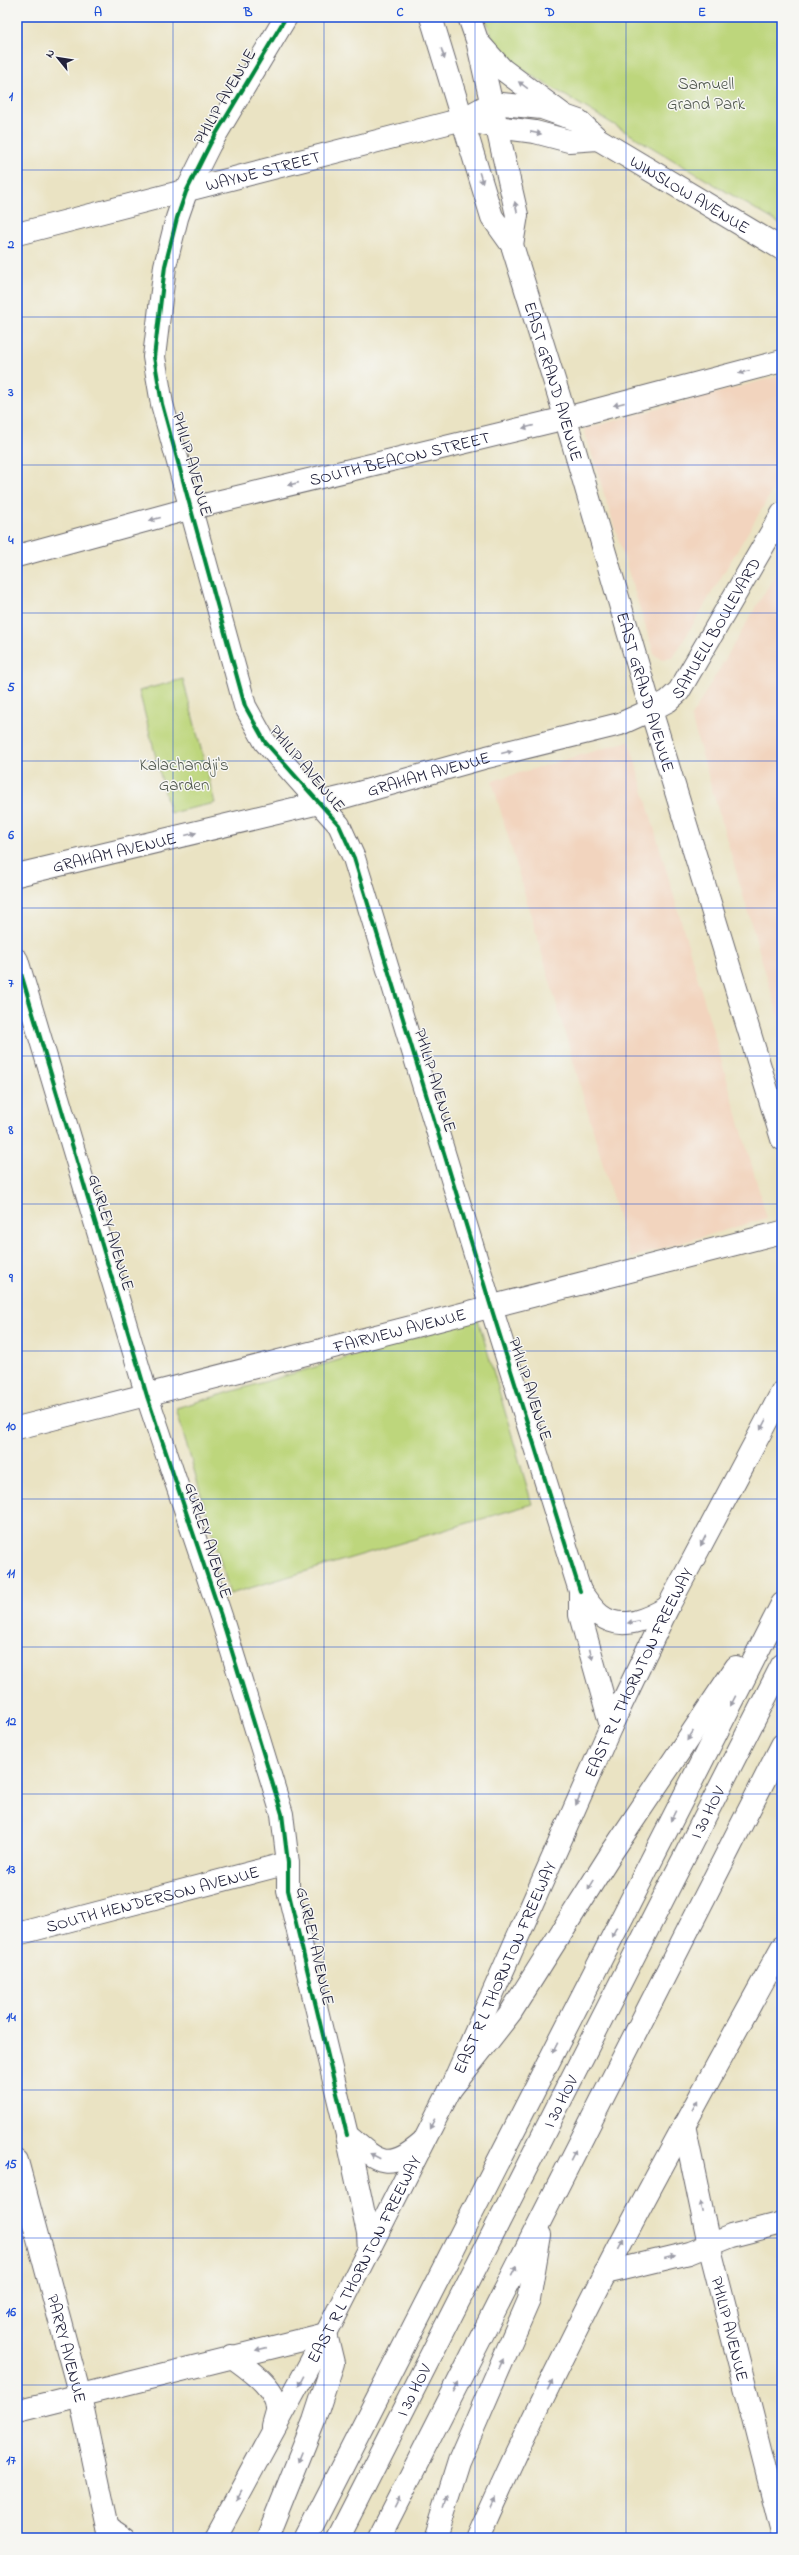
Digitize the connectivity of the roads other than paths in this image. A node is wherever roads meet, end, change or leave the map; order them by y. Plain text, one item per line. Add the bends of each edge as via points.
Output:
1 (286, 17) edge
2 (431, 17) edge
3 (469, 17) edge
4 (477, 40) junction
5 (492, 103) junction
6 (565, 116) junction
7 (463, 119) junction
8 (497, 127) junction
9 (598, 139) junction
10 (186, 192) junction
11 (17, 234) edge
12 (512, 246) junction
13 (782, 249) edge
14 (782, 361) edge
15 (566, 418) junction
16 (192, 508) junction
17 (782, 514) edge
18 (17, 556) edge
19 (651, 710) junction
20 (318, 802) junction
21 (17, 875) edge
22 (17, 960) edge
23 (782, 1139) edge
24 (782, 1232) edge
25 (490, 1307) junction
26 (782, 1392) edge
27 (147, 1396) junction
28 (17, 1428) edge
29 (580, 1591) junction
30 (782, 1599) edge
31 (782, 1604) edge
32 (668, 1607) junction
33 (782, 1665) edge
34 (782, 1688) edge
35 (611, 1726) junction
36 (782, 1745) edge
37 (288, 1863) junction
38 (17, 1934) edge
39 (782, 1947) edge
40 (450, 2090) junction
41 (684, 2125) junction
42 (347, 2135) junction
43 (421, 2144) junction
44 (17, 2161) edge
45 (544, 2213) junction
46 (782, 2223) edge
47 (709, 2245) junction
48 (369, 2250) junction
49 (605, 2273) junction
50 (326, 2334) junction
51 (231, 2356) junction
52 (80, 2396) junction
53 (17, 2411) edge
54 (268, 2443) junction
55 (782, 2532) edge
56 (114, 2534) edge
57 (215, 2538) edge
58 (267, 2538) edge
59 (306, 2538) edge
60 (338, 2538) edge
61 (349, 2538) edge
62 (379, 2538) edge
63 (435, 2538) edge
64 (478, 2538) edge

1 - 10 main road, PHILIP AVENUE via 210,144
2 -> 7 main road, EAST GRAND AVENUE
3 - 4 main road, EAST GRAND AVENUE
4 - 5 main road, EAST GRAND AVENUE
6 -> 4 main road via 502,68
5 - 6 main road, WINSLOW AVENUE via 542,108
5 - 7 main road
5 - 8 main road, EAST GRAND AVENUE
6 - 9 main road, WINSLOW AVENUE via 579,120
7 - 8 main road
7 - 10 main road, WAYNE STREET
7 -> 12 main road, EAST GRAND AVENUE via 492,217
8 -> 9 main road via 535,132 569,141
12 -> 8 main road, EAST GRAND AVENUE via 518,215
9 - 13 main road, WINSLOW AVENUE
10 - 11 main road, WAYNE STREET
10 - 16 main road, PHILIP AVENUE via 165,266 154,357 162,404
12 - 15 main road, EAST GRAND AVENUE
14 -> 15 main road, SOUTH BEACON STREET
15 -> 16 main road, SOUTH BEACON STREET
15 - 19 main road, EAST GRAND AVENUE
16 -> 18 main road, SOUTH BEACON STREET
16 - 20 main road, PHILIP AVENUE via 245,706 265,742
17 - 19 main road, SAMUELL BOULEVARD via 679,691 668,701
20 -> 19 main road, GRAHAM AVENUE via 620,724
19 - 23 main road, EAST GRAND AVENUE
21 -> 20 main road, GRAHAM AVENUE
20 - 25 main road, PHILIP AVENUE via 339,825 354,858
22 - 27 main road, GURLEY AVENUE
24 - 25 main road, FAIRVIEW AVENUE
25 - 27 main road, FAIRVIEW AVENUE
25 - 29 main road, PHILIP AVENUE
26 -> 32 main road, EAST R L THORNTON FREEWAY
27 - 28 main road, FAIRVIEW AVENUE
27 - 37 main road, GURLEY AVENUE via 221,1616 282,1814
32 -> 29 main road, PHILIP AVENUE via 648,1619 624,1623 607,1620 598,1614
29 -> 35 main road, PHILIP AVENUE via 580,1615
30 -> 40 main road via 612,1852 511,2012
31 -> 59 main road
32 - 35 main road, EAST R L THORNTON FREEWAY
33 - 60 main road, I 30 HOV
34 - 61 main road, I 30 HOV
35 -> 40 main road, EAST R L THORNTON FREEWAY
45 -> 36 main road
37 - 38 main road, SOUTH HENDERSON AVENUE
37 - 42 main road, GURLEY AVENUE via 288,1890
41 -> 39 main road
40 -> 43 main road, EAST R L THORNTON FREEWAY
47 -> 41 main road, PHILIP AVENUE
49 -> 41 main road
43 -> 42 main road via 405,2158 390,2163 374,2157
42 - 48 main road, GURLEY AVENUE via 368,2233
43 - 48 main road, EAST R L THORNTON FREEWAY
44 - 52 main road, PARRY AVENUE
62 -> 45 main road
63 -> 45 main road via 459,2461 529,2300
46 - 47 main road via 731,2236
49 -> 47 main road via 689,2253
47 - 55 main road, PHILIP AVENUE
48 - 50 main road, EAST R L THORNTON FREEWAY
64 -> 49 main road via 503,2480
50 -> 51 main road
50 -> 54 main road, EAST R L THORNTON FREEWAY
50 -> 58 main road via 333,2363 314,2421
51 - 52 main road
51 - 54 main road via 250,2370 273,2395 277,2411
52 - 53 main road
52 - 56 main road, PARRY AVENUE
54 -> 57 main road, EAST R L THORNTON FREEWAY

